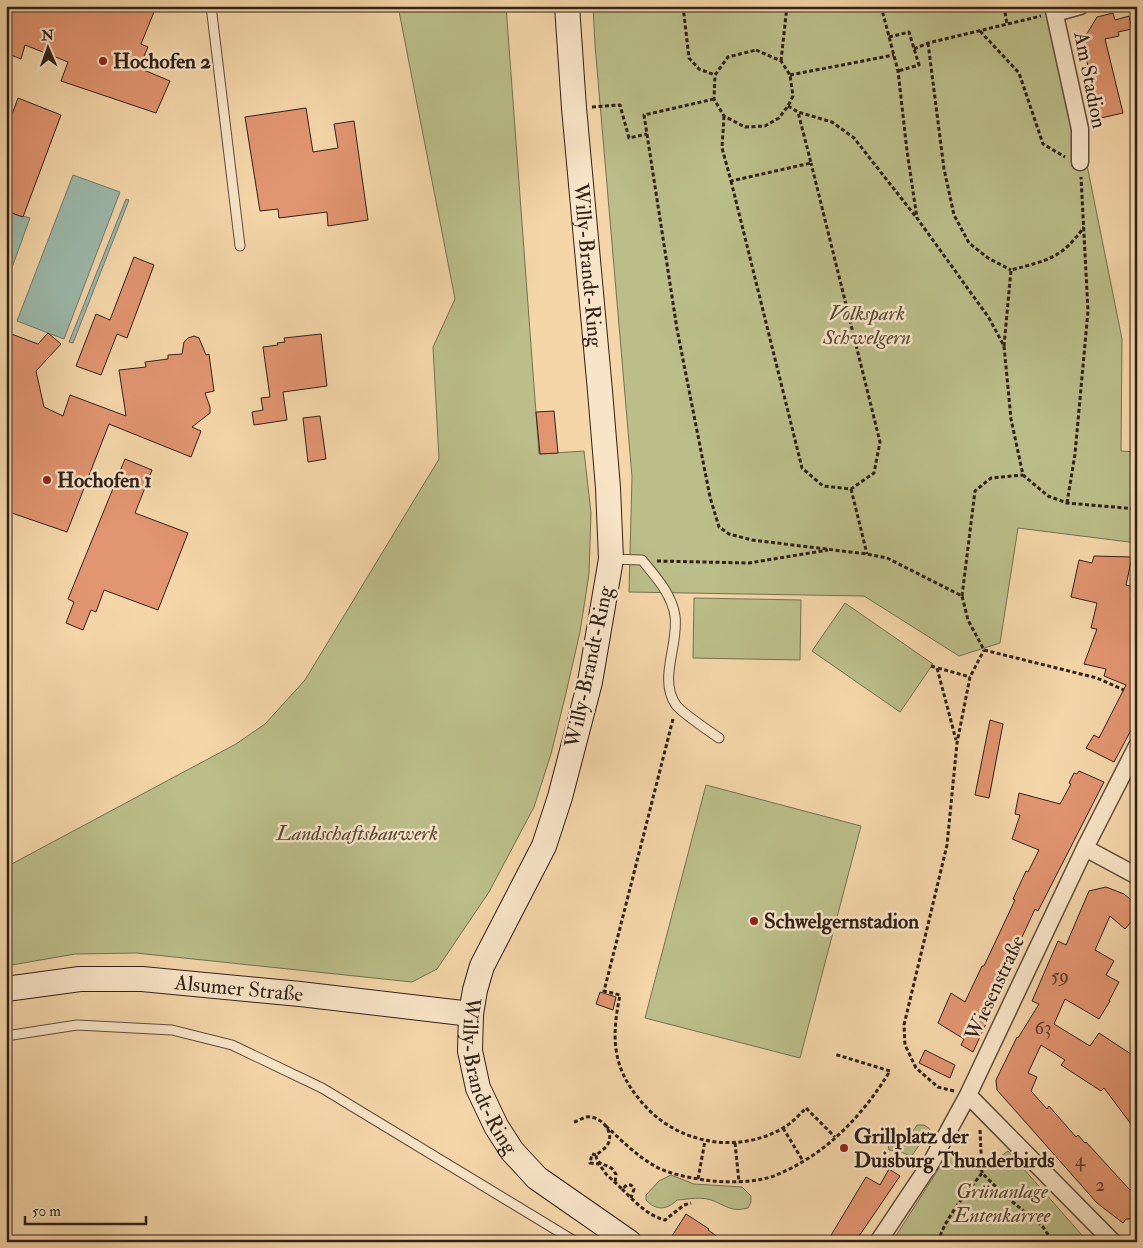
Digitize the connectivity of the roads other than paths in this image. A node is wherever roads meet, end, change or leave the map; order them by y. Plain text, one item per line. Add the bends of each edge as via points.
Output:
1 (211, 6) edge
2 (567, 6) edge
3 (1080, 6) edge
4 (1054, 10) edge
5 (1080, 162) road end
6 (240, 246) dead end
7 (611, 559) junction
8 (718, 738) dead end
9 (1137, 746) edge
10 (1085, 848) junction
11 (1137, 876) edge
12 (6, 989) edge
13 (471, 1014) junction
14 (6, 1036) edge
15 (968, 1095) junction
16 (576, 1242) edge
17 (629, 1242) edge
18 (878, 1242) edge
19 (1114, 1242) edge

1 - 6 lane
2 - 7 main road, Willy-Brandt-Ring via 602,410
3 - 4 street
4 - 5 street, Am Stadion via 1080,129
7 - 8 lane via 642,560 660,583 675,614 669,689 676,706
7 - 13 main road, Willy-Brandt-Ring via 590,682 560,797 544,846 482,966
9 - 10 street, Wiesenstraße
10 - 11 street
10 - 15 street, Wiesenstraße
12 - 13 main road, Alsumer Straße via 80,979 142,979
13 - 17 main road, Willy-Brandt-Ring via 470,1051 478,1088 512,1150 537,1178
14 - 16 lane via 77,1025 172,1030 232,1045 322,1088
15 - 18 street, Wiesenstraße via 932,1161
15 - 19 street

